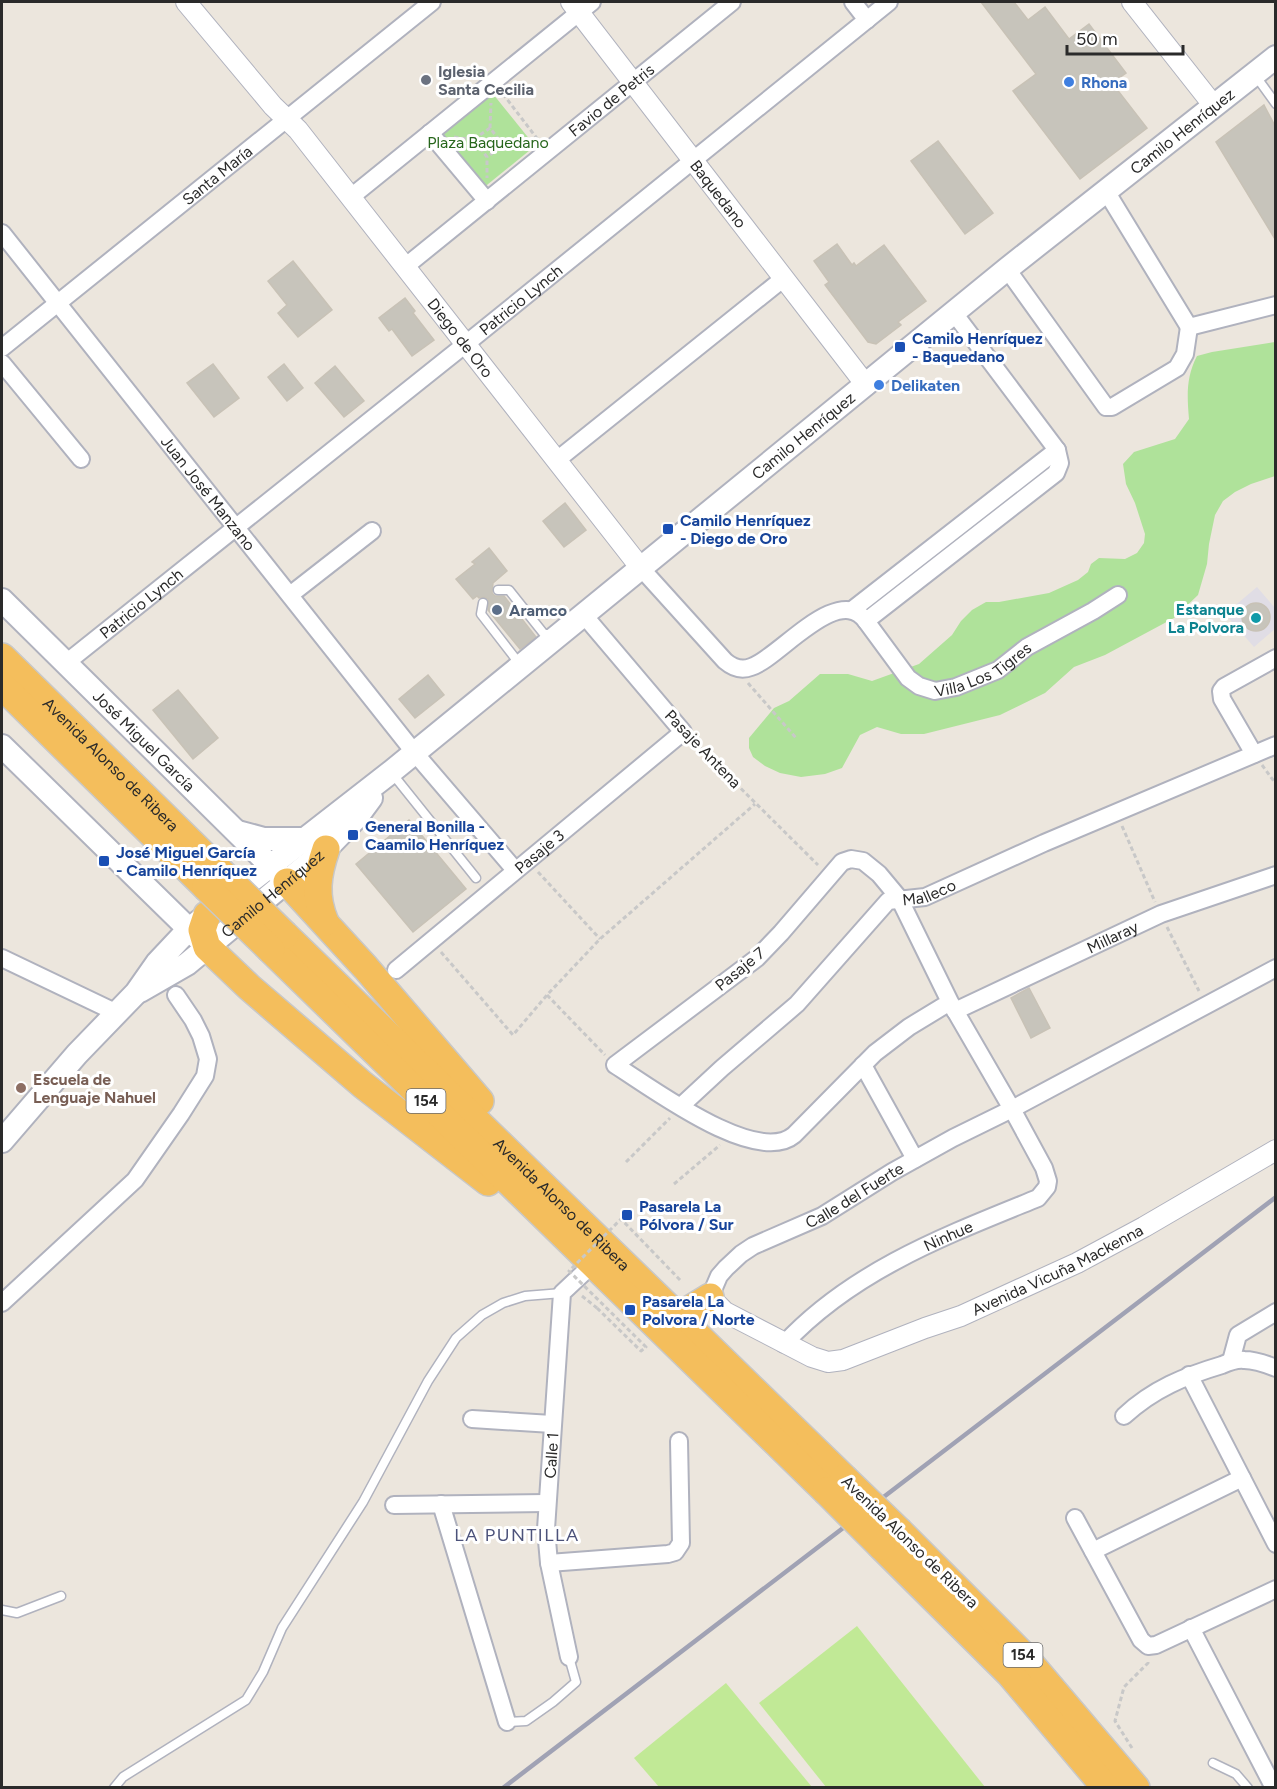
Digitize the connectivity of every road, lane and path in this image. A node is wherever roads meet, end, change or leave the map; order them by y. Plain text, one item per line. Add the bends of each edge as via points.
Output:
1 (186, 2) edge
2 (432, 2) edge
3 (732, 2) edge
4 (853, 2) edge
5 (889, 2) edge
6 (1132, 2) edge
7 (581, 5) edge
8 (867, 20) junction
9 (1275, 57) edge
10 (1254, 74) junction
11 (493, 82) junction
12 (633, 82) junction
13 (1275, 104) edge
14 (1214, 106) junction
15 (287, 119) junction
16 (489, 128) junction
17 (430, 133) junction
18 (474, 140) dead end
19 (503, 145) junction
20 (547, 152) junction
21 (487, 157) dead end
22 (693, 160) junction
23 (1106, 191) junction
24 (351, 197) junction
25 (487, 201) junction
26 (2, 233) edge
27 (406, 266) junction
28 (1007, 269) junction
29 (784, 278) junction
30 (57, 303) junction
31 (1275, 305) edge
32 (954, 313) junction
33 (1190, 327) junction
34 (467, 344) junction
35 (2, 348) edge
36 (2, 363) edge
37 (867, 385) junction
38 (1057, 450) junction
39 (81, 459) dead end
40 (557, 460) junction
41 (236, 527) junction
42 (372, 531) dead end
43 (640, 567) junction
44 (498, 590) dead end
45 (290, 595) junction
46 (1118, 595) dead end
47 (2, 600) edge
48 (483, 603) dead end
49 (852, 610) junction
50 (584, 614) junction
51 (866, 621) junction
52 (543, 631) junction
53 (513, 655) junction
54 (2, 657) edge
55 (1275, 658) edge
56 (66, 663) junction
57 (2, 686) edge
58 (750, 686) dead end
59 (683, 732) junction
60 (795, 738) dead end
61 (1275, 745) edge
62 (2, 746) edge
63 (414, 752) junction
64 (1254, 754) junction
65 (391, 772) junction
66 (1275, 784) edge
67 (755, 804) junction
68 (237, 831) junction
69 (315, 844) junction
70 (521, 865) junction
71 (1275, 875) edge
72 (830, 876) junction
73 (476, 878) dead end
74 (213, 879) junction
75 (275, 882) junction
76 (899, 898) junction
77 (325, 923) junction
78 (201, 931) junction
79 (600, 939) junction
80 (430, 940) junction
81 (278, 942) junction
82 (2, 958) edge
83 (1275, 968) edge
84 (396, 970) dead end
85 (547, 995) junction
86 (176, 996) dead end
87 (952, 1006) junction
88 (117, 1013) junction
89 (615, 1065) junction
90 (863, 1065) junction
91 (681, 1106) junction
92 (1012, 1109) junction
93 (733, 1135) junction
94 (2, 1141) edge
95 (1275, 1150) edge
96 (915, 1159) junction
97 (626, 1162) dead end
98 (674, 1184) dead end
99 (584, 1223) junction
100 (587, 1258) junction
101 (682, 1282) dead end
102 (568, 1292) junction
103 (710, 1297) junction
104 (2, 1303) edge
105 (1275, 1312) edge
106 (679, 1316) junction
107 (784, 1344) junction
108 (1231, 1361) junction
109 (1275, 1368) edge
110 (1189, 1375) junction
111 (1124, 1416) dead end
112 (472, 1419) dead end
113 (552, 1424) junction
114 (679, 1442) dead end
115 (1242, 1478) junction
116 (835, 1485) junction
117 (546, 1503) junction
118 (441, 1504) junction
119 (394, 1505) dead end
120 (1075, 1518) dead end
121 (891, 1539) junction
122 (1275, 1544) edge
123 (1093, 1551) junction
124 (549, 1563) junction
125 (1275, 1588) edge
126 (61, 1596) dead end
127 (2, 1611) edge
128 (1191, 1628) junction
129 (1148, 1646) junction
130 (569, 1658) joint
131 (507, 1722) joint
132 (1133, 1751) dead end
133 (1214, 1763) dead end
134 (114, 1788) edge
135 (1106, 1788) edge
136 (1136, 1788) edge
137 (1248, 1788) edge
138 (1274, 1788) edge

1 - 15 street, Diego de Oro
2 - 15 street, Santa María
3 - 12 street, Favio de Petris
4 - 8 street
5 - 8 street, Patricio Lynch
6 - 14 street
7 - 11 street
7 - 12 street, Baquedano
8 - 22 street, Patricio Lynch
9 - 10 main road, Camilo Henríquez
10 - 13 lane
10 - 14 main road, Camilo Henríquez
11 - 16 path
11 - 17 street
11 - 20 path
12 - 20 street, Favio de Petris
12 - 22 street, Baquedano
14 - 23 main road, Camilo Henríquez
15 - 24 street, Diego de Oro
15 - 30 street, Santa María
16 - 18 path
16 - 19 path
17 - 24 street
17 - 25 street
19 - 20 path
19 - 21 path
20 - 25 street, Favio de Petris
22 - 29 street, Baquedano
22 - 34 street, Patricio Lynch
23 - 28 main road, Camilo Henríquez
23 - 33 street
24 - 27 street, Diego de Oro
25 - 27 street, Favio de Petris
26 - 30 street, Juan José Manzano
27 - 34 street, Diego de Oro
28 - 32 main road, Camilo Henríquez
28 - 33 street via 1106,407 1177,368 1185,354
29 - 37 street, Baquedano
29 - 40 street
30 - 35 street, Santa María
30 - 41 street, Juan José Manzano
31 - 33 street
32 - 37 main road, Camilo Henríquez
32 - 38 street
34 - 40 street, Diego de Oro
34 - 41 street, Patricio Lynch
36 - 39 street
37 - 43 main road, Camilo Henríquez
38 - 49 street
38 - 51 street via 1060,463 1056,473
40 - 43 street, Diego de Oro
41 - 45 street, Juan José Manzano
41 - 56 street, Patricio Lynch
42 - 45 street
43 - 49 street, Diego de Oro via 725,661 740,669 759,663 814,622 838,611
43 - 50 main road, Camilo Henríquez
44 - 52 lane via 509,591 515,605
45 - 63 street, Juan José Manzano
46 - 51 street, Villa Los Tigres via 1027,647 998,670 935,691 908,678
47 - 56 main road, José Miguel García
48 - 53 lane via 481,614 505,637
49 - 51 street, Villa Los Tigres
50 - 52 main road, Camilo Henríquez
50 - 59 street, Pasaje Antena
52 - 53 main road, Camilo Henríquez
53 - 63 main road, Camilo Henríquez
54 - 74 highway, Avenida Alonso de Ribera / 154
55 - 64 street via 1221,691
56 - 68 main road, José Miguel García
57 - 74 highway, Avenida Alonso de Ribera / 154
58 - 60 path
59 - 67 path, Pasaje Antena
59 - 70 street, Pasaje 3
61 - 64 street, Malleco
62 - 78 main road
63 - 65 main road, Camilo Henríquez
63 - 70 street, Juan José Manzano
64 - 66 path
64 - 76 street, Malleco via 925,897
65 - 69 main road, Camilo Henríquez via 357,817
65 - 73 lane
67 - 72 path, Pasaje Antena
67 - 79 path
68 - 69 main road via 264,839
68 - 75 main road, José Miguel García
69 - 75 main road, Camilo Henríquez
69 - 77 highway via 320,868 316,889
70 - 79 path
70 - 80 street, Pasaje 3
71 - 87 street, Millaray via 1161,914
72 - 76 street, Pasaje 7 via 842,862 863,861
72 - 89 street, Pasaje 7 via 757,958
74 - 81 highway, Avenida Alonso de Ribera / 154, bridge
75 - 77 highway
75 - 78 main road, Camilo Henríquez
75 - 78 main road, Camilo Henríquez
76 - 87 street
76 - 91 street, Malleco via 882,906 797,1004
77 - 99 highway
78 - 88 main road, Camilo Henríquez via 181,968 136,993
78 - 100 highway via 257,995 354,1077
79 - 85 path
80 - 84 street, Pasaje 3
80 - 85 path via 513,1035
81 - 99 highway, Avenida Alonso de Ribera / 154
81 - 100 highway, Avenida Alonso de Ribera / 154
82 - 88 street
83 - 92 street, Calle del Fuerte
85 - 89 path
86 - 104 street via 201,1036 207,1059 205,1076 135,1180
87 - 90 street, Millaray via 886,1044
87 - 92 street
88 - 94 main road, Camilo Henríquez
89 - 91 street
90 - 93 street, Millaray via 789,1139 771,1143
90 - 96 street
91 - 93 street
91 - 97 path
92 - 96 street, Calle del Fuerte
92 - 107 street, Ninhue via 1047,1175 1042,1195 882,1267 820,1310
93 - 98 path
95 - 107 street, Avenida Vicuña Mackenna via 1077,1263 961,1316 843,1360 828,1362
96 - 103 street, Calle del Fuerte via 822,1216 747,1250 720,1276
99 - 106 highway, Avenida Alonso de Ribera / 154
100 - 102 street
100 - 116 highway, Avenida Alonso de Ribera / 154
101 - 102 path, bridge via 621,1219 569,1271 645,1347 641,1351 597,1308
102 - 113 street, Calle 1
102 - 134 lane via 525,1296 504,1303 482,1315 456,1338 363,1502 282,1628 246,1700 123,1777
103 - 106 highway
103 - 107 street via 725,1312
105 - 108 street via 1238,1335
106 - 116 highway, Avenida Alonso de Ribera / 154
108 - 109 street via 1243,1359
108 - 110 street
110 - 111 street via 1140,1400
110 - 115 street
112 - 113 street
113 - 117 street, Calle 1
114 - 124 street via 681,1543 675,1552
115 - 122 street
115 - 123 street
116 - 121 highway, Avenida Alonso de Ribera / 154, bridge
117 - 118 street
117 - 124 street, Calle 1
118 - 119 street
118 - 131 street
120 - 123 street
121 - 135 highway, Avenida Alonso de Ribera / 154
121 - 136 highway, Avenida Alonso de Ribera / 154 via 1023,1655
123 - 129 street via 1141,1640
124 - 130 street, Calle 1
125 - 128 street
126 - 127 lane via 17,1613
128 - 129 street
128 - 138 street
129 - 132 path via 1148,1663 1124,1687 1115,1721
130 - 131 lane via 576,1682 526,1721
133 - 137 lane via 1236,1774

